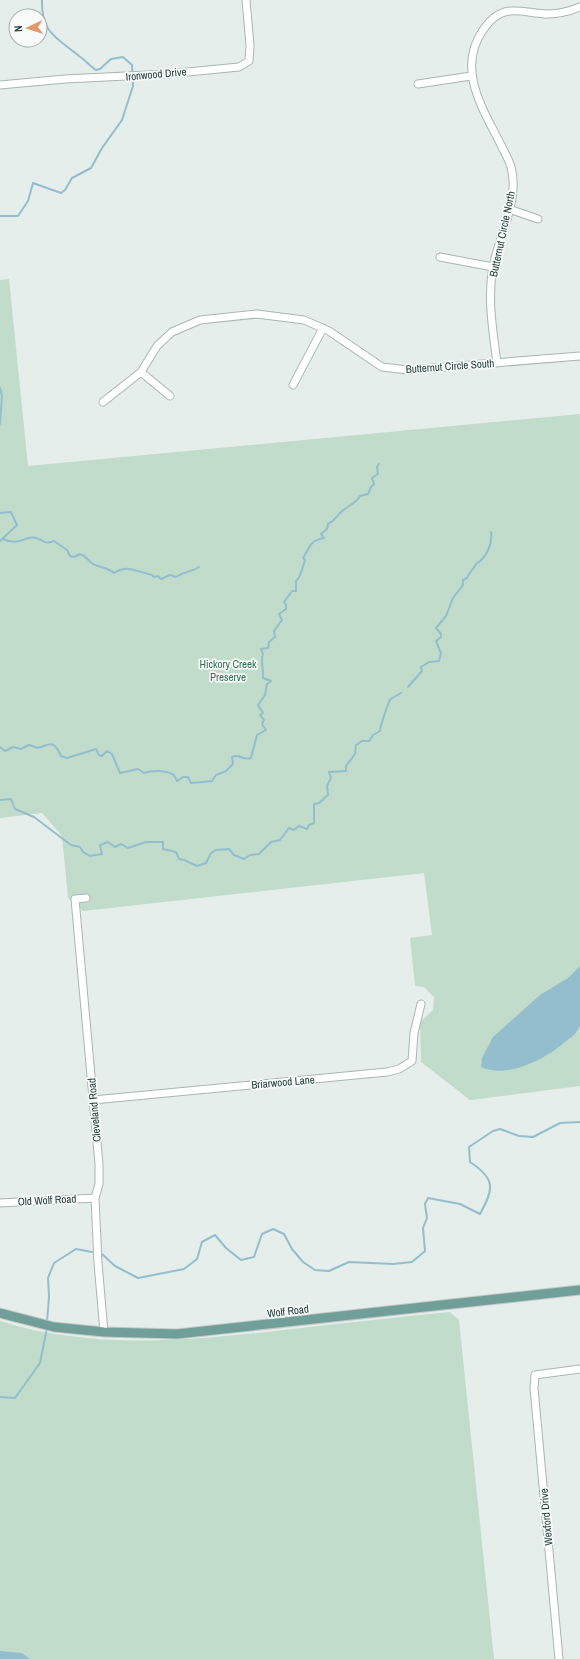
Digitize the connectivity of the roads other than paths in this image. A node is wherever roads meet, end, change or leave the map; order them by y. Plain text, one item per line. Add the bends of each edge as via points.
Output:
1 (246, 0) edge
2 (580, 7) edge
3 (471, 76) junction
4 (418, 84) dead end
5 (0, 85) edge
6 (509, 209) junction
7 (538, 218) dead end
8 (440, 257) dead end
9 (493, 267) junction
10 (323, 328) junction
11 (580, 356) edge
12 (497, 363) junction
13 (141, 372) junction
14 (294, 384) dead end
15 (170, 396) dead end
16 (103, 402) dead end
17 (86, 898) dead end
18 (421, 1004) dead end
19 (93, 1100) junction
20 (95, 1198) junction
21 (0, 1203) edge
22 (580, 1290) edge
23 (0, 1313) edge
24 (104, 1332) junction
25 (580, 1369) edge
26 (559, 1659) edge

1 - 5 street, Ironwood Drive via 249,61 239,67
2 - 3 street, Butternut Circle North via 568,12 548,14 515,10 501,12 483,30 477,41
3 - 4 street
3 - 6 street, Butternut Circle North via 479,102 511,167 513,189
6 - 7 street
6 - 9 street, Butternut Circle North
8 - 9 street
9 - 12 street, Butternut Circle North via 490,306
10 - 12 street, Butternut Circle South via 382,367 408,370
10 - 13 street, Butternut Circle South via 304,320 257,314 200,320 172,332 157,346
10 - 14 street
11 - 12 street, Butternut Circle South
13 - 15 street
13 - 16 street, Butternut Circle South
17 - 19 street, Cleveland Road via 75,899
18 - 19 street, Briarwood Lane via 414,1033 412,1060 399,1069
19 - 20 street, Cleveland Road via 99,1164 99,1184
20 - 21 street, Old Wolf Road
20 - 24 street, Cleveland Road
22 - 24 main road, Wolf Road via 226,1330 151,1335
23 - 24 main road, Wolf Road via 40,1324
25 - 26 street, Wexford Drive via 535,1375 534,1388

